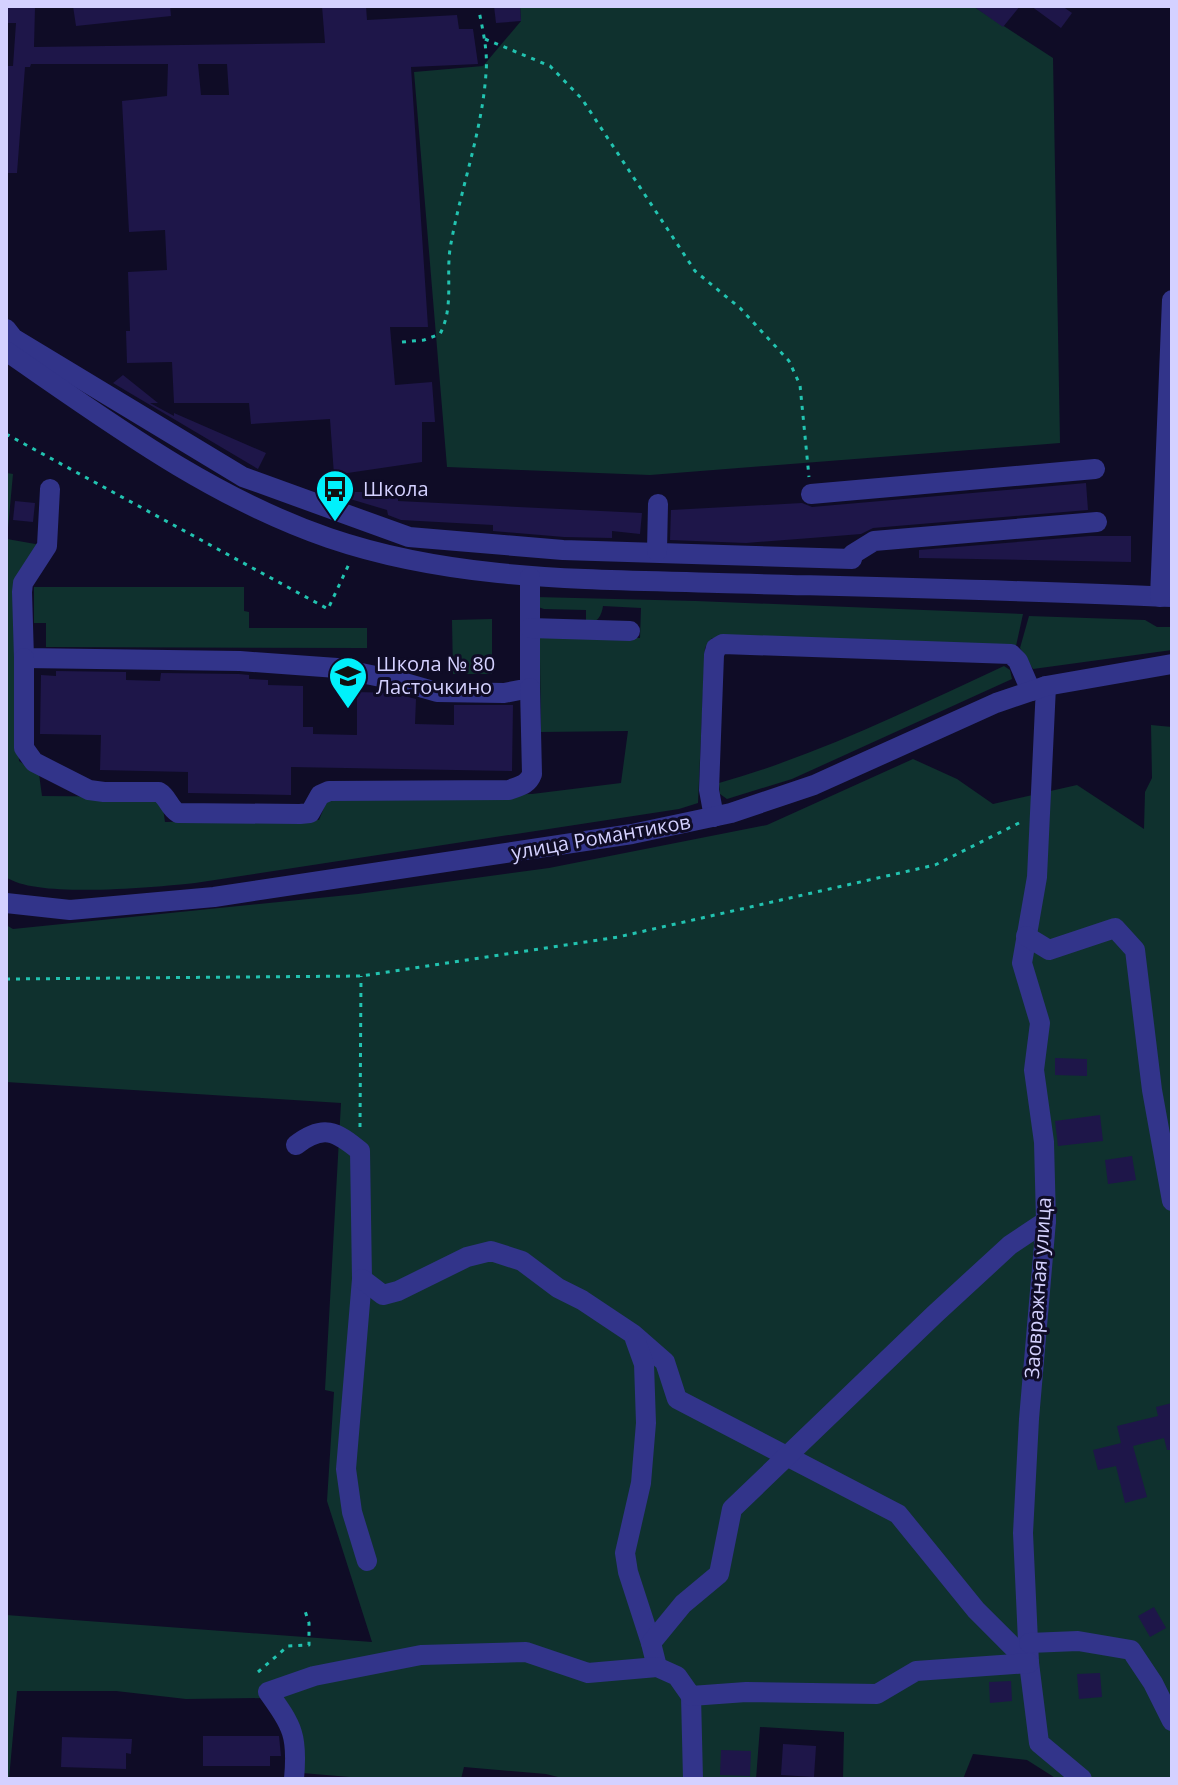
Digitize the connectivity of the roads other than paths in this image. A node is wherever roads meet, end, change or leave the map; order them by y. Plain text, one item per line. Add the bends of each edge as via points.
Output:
1 (1172, 300) edge
2 (6, 329) edge
3 (6, 351) edge
4 (1169, 446) edge
5 (1095, 469) dead end
6 (50, 489) dead end
7 (811, 494) road end
8 (658, 504) dead end
9 (1097, 522) dead end
10 (1168, 526) edge
11 (657, 551) junction
12 (530, 577) junction
13 (1166, 597) edge
14 (530, 628) junction
15 (630, 631) dead end
16 (24, 658) junction
17 (1172, 664) edge
18 (530, 688) junction
19 (1038, 688) junction
20 (714, 817) junction
21 (6, 903) edge
22 (1026, 936) junction
23 (296, 1145) dead end
24 (1172, 1201) edge
25 (1046, 1221) junction
26 (362, 1279) junction
27 (633, 1334) junction
28 (787, 1456) junction
29 (367, 1561) dead end
30 (651, 1643) junction
31 (1029, 1653) junction
32 (657, 1667) junction
33 (691, 1696) junction
34 (1172, 1721) edge
35 (294, 1779) edge
36 (693, 1779) edge
37 (1082, 1779) edge

1 - 4 street
2 - 11 street via 243,477 409,537 509,547
3 - 12 street via 151,451 242,502 329,538 403,560
4 - 10 street
5 - 7 street
6 - 16 street via 47,546 23,583
8 - 11 street
9 - 11 street via 874,541 852,559
10 - 13 street
12 - 13 street
12 - 14 street
14 - 15 street
14 - 18 street
16 - 18 street via 240,661 337,668 437,692
16 - 18 street via 24,748 34,762 89,790 159,792 178,813 300,814 310,813 320,795 329,791 521,786 532,774
17 - 19 street, улица Романтиков
19 - 20 street, улица Романтиков via 814,785
19 - 20 street via 1011,654 723,644 714,655 709,790
19 - 22 street, Заовражная улица via 1041,812
20 - 21 street, улица Романтиков via 214,897 70,910
22 - 24 street via 1049,950 1115,928 1135,950
22 - 25 street, Заовражная улица via 1022,963 1040,1023 1034,1070 1044,1142
23 - 26 street via 310,1134 330,1131 360,1151
25 - 28 street via 1010,1245
25 - 31 street, Заовражная улица via 1023,1533
26 - 27 street via 383,1295 491,1251 522,1261
26 - 29 street via 346,1469
27 - 28 street via 665,1362 677,1399
27 - 30 street via 644,1364 646,1423 641,1483 625,1553
28 - 30 street via 732,1509 719,1574 683,1604
28 - 31 street via 898,1514 976,1610
30 - 32 street
31 - 33 street via 916,1671 877,1694
31 - 34 street via 1078,1641 1131,1650
31 - 37 street, Заовражная улица via 1039,1743
32 - 33 street via 677,1676
32 - 35 street via 588,1673 526,1652 421,1655 314,1676 268,1692 286,1717 297,1746
33 - 36 street

